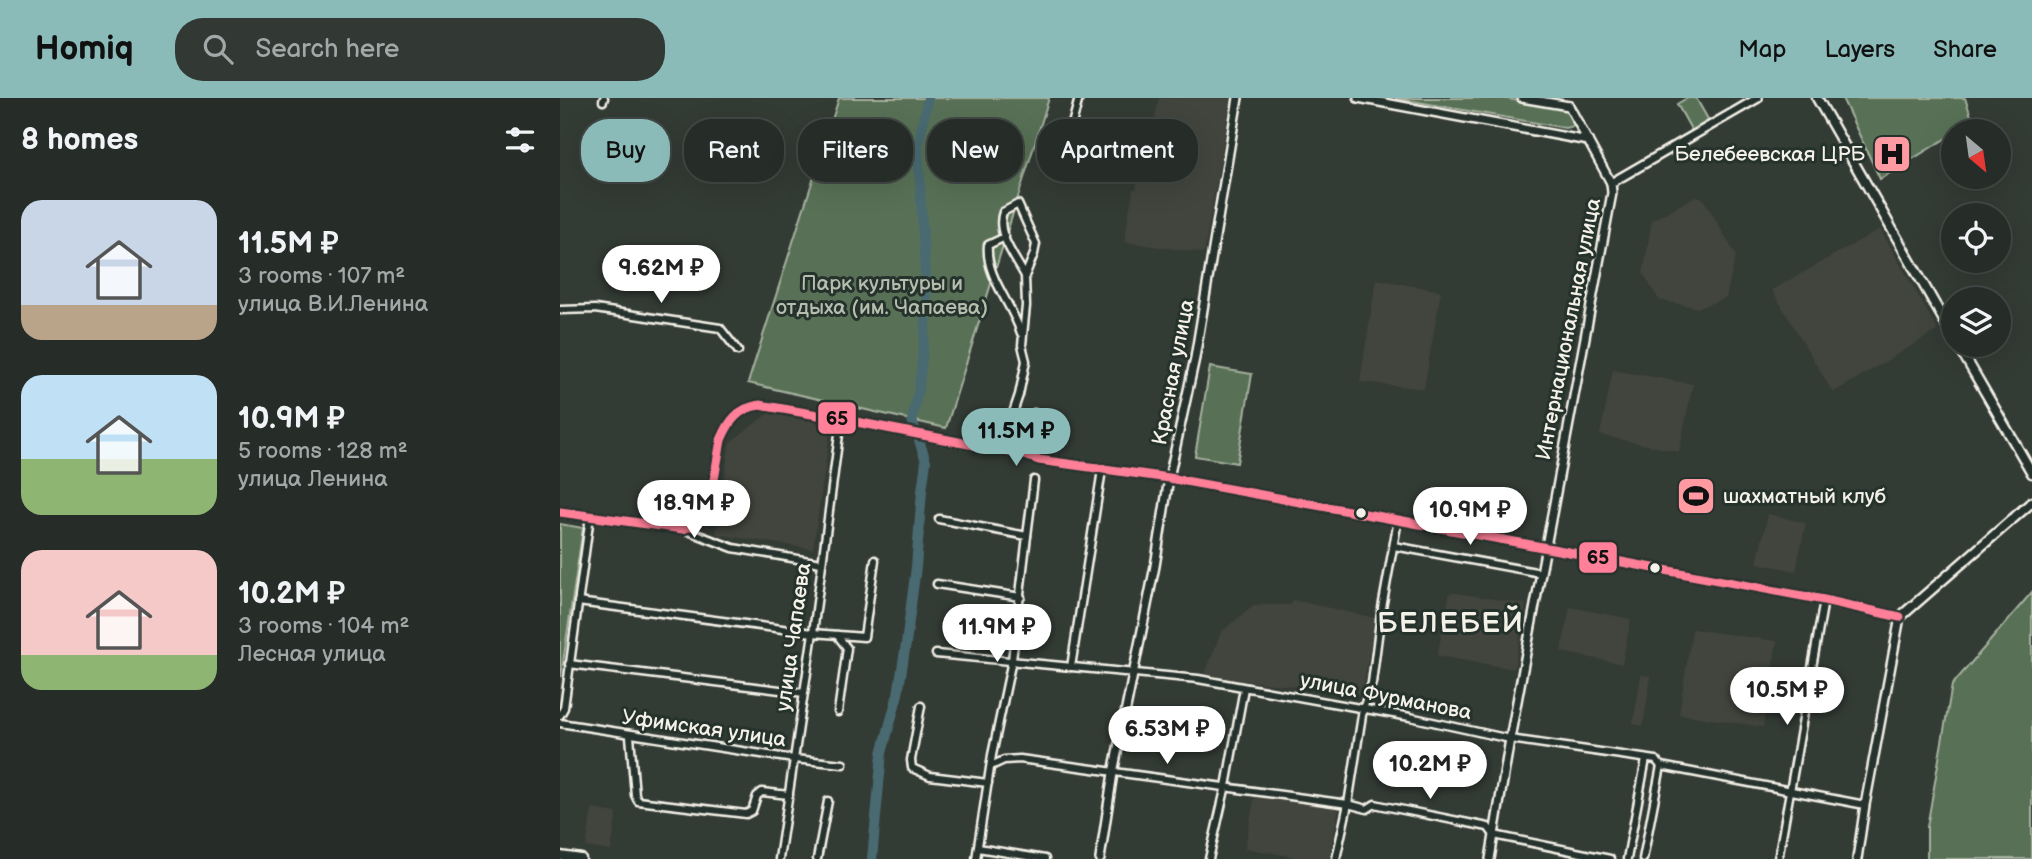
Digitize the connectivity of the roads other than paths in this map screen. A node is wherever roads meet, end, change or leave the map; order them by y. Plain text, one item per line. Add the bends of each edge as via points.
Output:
1 (1238, 98) edge
2 (1358, 98) edge
3 (1522, 98) edge
4 (1758, 98) edge
5 (1818, 98) edge
6 (1077, 99) edge
7 (1571, 103) edge
8 (1073, 119) edge
9 (1588, 141) junction
10 (1611, 183) junction
11 (1005, 237) junction
12 (1024, 276) junction
13 (560, 310) edge
14 (1941, 315) edge
15 (1023, 338) junction
16 (738, 351) dead end
17 (1965, 357) edge
18 (1034, 413) dead end
19 (841, 419) junction
20 (1000, 451) junction
21 (1025, 455) junction
22 (1102, 470) junction
23 (2032, 473) edge
24 (1169, 478) junction
25 (1034, 480) dead end
26 (2032, 502) edge
27 (560, 512) edge
28 (590, 516) junction
29 (939, 519) dead end
30 (1398, 520) junction
31 (683, 529) junction
32 (1027, 536) junction
33 (1394, 547) junction
34 (1545, 548) junction
35 (875, 560) dead end
36 (821, 563) junction
37 (1541, 573) junction
38 (937, 584) dead end
39 (1021, 597) junction
40 (1824, 600) junction
41 (578, 602) junction
42 (1900, 617) junction
43 (813, 632) junction
44 (837, 635) junction
45 (936, 654) dead end
46 (1012, 660) junction
47 (569, 664) junction
48 (1071, 667) junction
49 (1132, 673) junction
50 (1244, 688) junction
51 (804, 693) junction
52 (922, 706) dead end
53 (1363, 709) junction
54 (838, 712) dead end
55 (560, 715) edge
56 (560, 723) edge
57 (630, 736) junction
58 (1510, 739) junction
59 (794, 759) junction
60 (1646, 759) junction
61 (843, 764) dead end
62 (991, 766) junction
63 (1661, 766) junction
64 (1113, 773) junction
65 (988, 783) junction
66 (1225, 787) junction
67 (1790, 790) junction
68 (789, 795) junction
69 (828, 801) dead end
70 (1348, 804) junction
71 (1865, 805) junction
72 (1494, 835) junction
73 (978, 848) junction
74 (560, 856) edge
75 (581, 859) edge
76 (779, 859) edge
77 (817, 859) edge
78 (976, 859) edge
79 (1045, 859) edge
80 (1100, 859) edge
81 (1209, 859) edge
82 (1336, 859) edge
83 (1490, 859) edge
84 (1610, 859) edge
85 (1627, 859) edge
86 (1643, 859) edge
87 (1778, 859) edge
88 (1857, 859) edge

1 - 24 street, Красная улица via 1195,358
2 - 9 street
3 - 7 street
4 - 10 street
5 - 14 main road
6 - 8 street
7 - 9 street, Интернациональная улица
9 - 10 street, Интернациональная улица
10 - 34 street, Интернациональная улица
11 - 12 street
11 - 12 street via 1000,220 1003,212 1018,204 1036,244
11 - 15 street via 988,246 987,257
12 - 15 street
13 - 16 street via 595,309 720,328
15 - 20 street via 1026,361
17 - 23 main road
18 - 21 street
19 - 20 main road
19 - 31 main road via 760,405 738,412 722,440 709,508 695,524
19 - 36 street, улица Чапаева
20 - 21 main road
21 - 22 main road
22 - 24 main road
22 - 48 street
24 - 30 main road
24 - 49 street, Красная улица
25 - 32 street
26 - 42 main road
27 - 28 main road
28 - 31 main road
28 - 41 street
29 - 32 street
30 - 33 street
30 - 34 main road
31 - 36 street via 733,548
32 - 39 street
33 - 37 street
33 - 53 street via 1372,684
34 - 37 street, Интернациональная улица
34 - 40 main road
35 - 44 street via 864,637
36 - 43 street, улица Чапаева
37 - 58 street, Интернациональная улица
38 - 39 street
39 - 46 street
40 - 42 main road
40 - 67 street
41 - 43 street
41 - 47 street
42 - 71 street
43 - 44 street
43 - 51 street, улица Чапаева
44 - 54 street via 847,648
45 - 46 street, улица Фурманова
46 - 48 street, улица Фурманова
46 - 62 street
47 - 51 street
47 - 55 street
48 - 49 street, улица Фурманова
49 - 50 street, улица Фурманова
49 - 64 street, Красная улица
50 - 53 street, улица Фурманова
50 - 66 street
51 - 59 street, улица Чапаева
52 - 65 street via 912,768 930,776
53 - 58 street, улица Фурманова
53 - 70 street
56 - 57 street, Уфимская улица
57 - 59 street, Уфимская улица
57 - 68 street via 638,801 746,814 762,792
58 - 60 street, улица Фурманова
58 - 72 street, Интернациональная улица
59 - 61 street, Уфимская улица
59 - 68 street, улица Чапаева
60 - 63 street, улица Фурманова
60 - 85 street
62 - 64 street via 1020,759
62 - 65 street
63 - 67 street, улица Фурманова
63 - 86 street
64 - 66 street
64 - 80 street, Красная улица
65 - 73 street
66 - 70 street
66 - 81 street
67 - 71 street, улица Фурманова
67 - 87 street
68 - 76 street, улица Чапаева
69 - 77 street
70 - 72 street via 1367,809 1375,804 1460,821 1488,827
70 - 82 street
71 - 88 street
72 - 83 street, Интернациональная улица
72 - 84 street
73 - 78 street
73 - 79 street
74 - 75 main road

